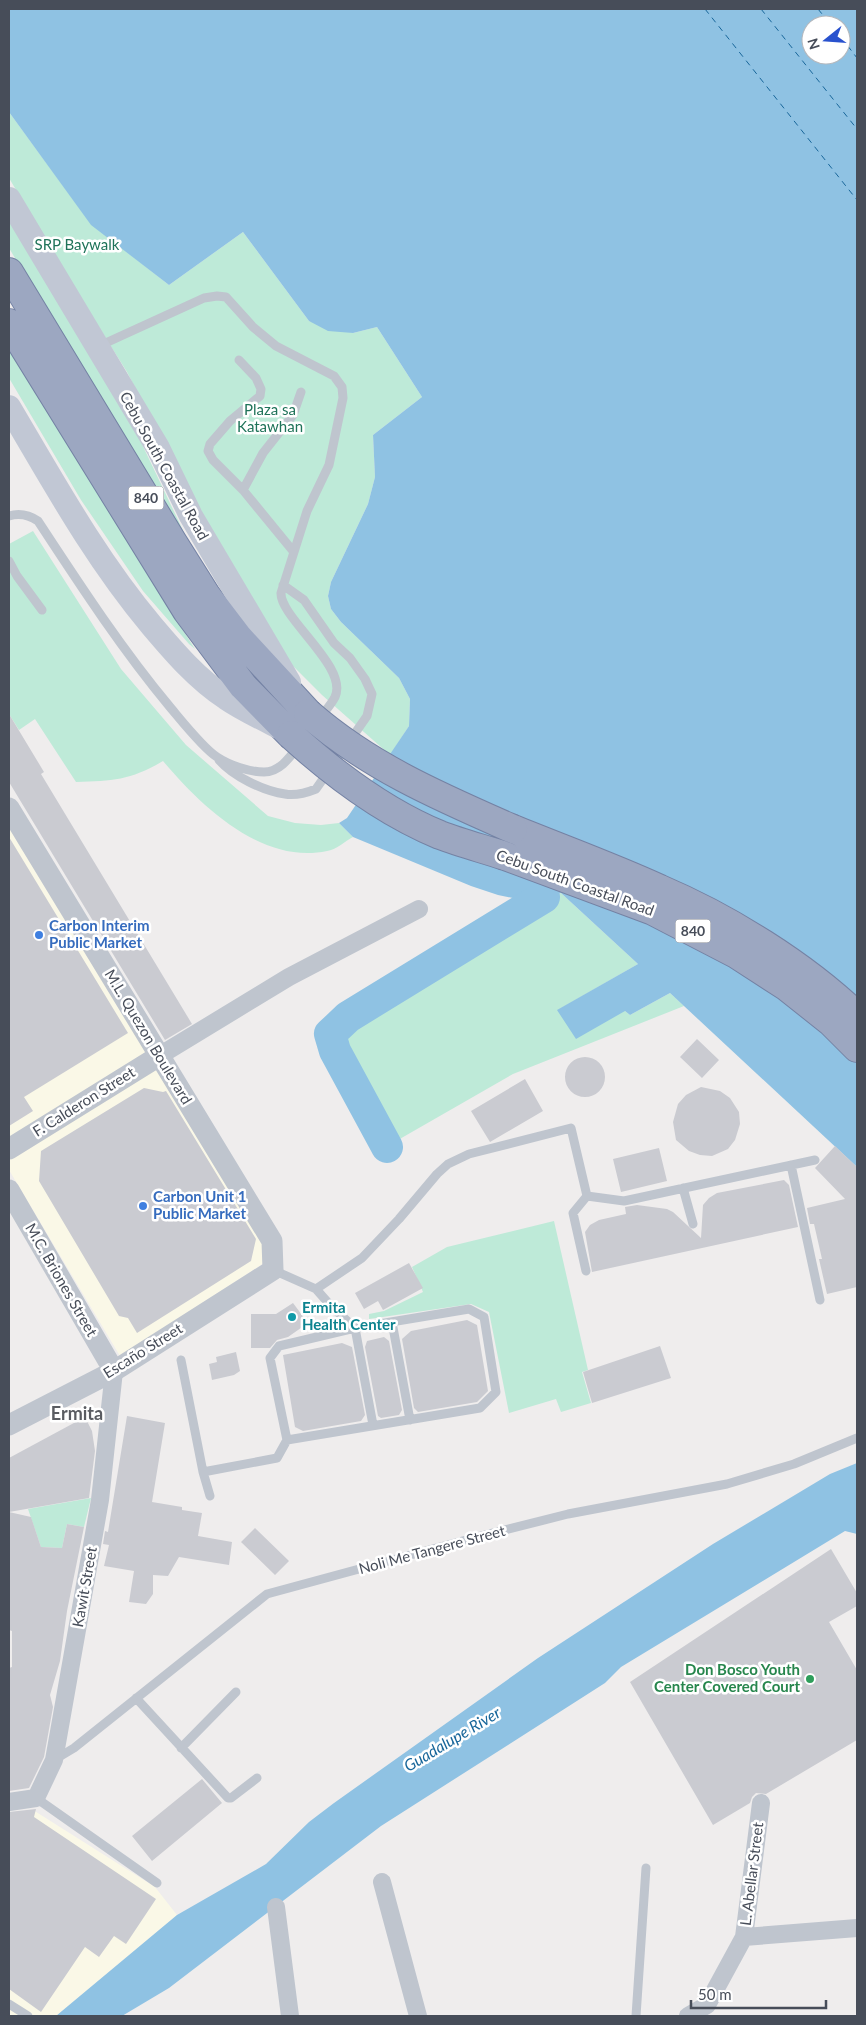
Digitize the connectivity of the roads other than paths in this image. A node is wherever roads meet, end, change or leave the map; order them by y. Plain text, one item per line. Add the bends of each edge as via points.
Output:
1 (9, 199) edge
2 (9, 272) edge
3 (9, 323) edge
4 (97, 348) junction
5 (239, 360) dead end
6 (301, 392) dead end
7 (9, 407) edge
8 (243, 490) junction
9 (9, 516) edge
10 (293, 551) junction
11 (9, 561) edge
12 (282, 585) junction
13 (42, 610) dead end
14 (302, 724) junction
15 (216, 757) junction
16 (9, 808) edge
17 (419, 909) dead end
18 (857, 1016) edge
19 (857, 1048) edge
20 (159, 1056) junction
21 (9, 1149) edge
22 (815, 1160) dead end
23 (791, 1165) junction
24 (683, 1188) junction
25 (9, 1190) edge
26 (587, 1196) junction
27 (693, 1224) dead end
28 (273, 1270) junction
29 (586, 1271) dead end
30 (316, 1289) junction
31 (820, 1300) dead end
32 (392, 1322) junction
33 (356, 1328) junction
34 (180, 1360) dead end
35 (114, 1371) junction
36 (410, 1420) junction
37 (9, 1425) edge
38 (373, 1425) junction
39 (857, 1438) edge
40 (287, 1440) junction
41 (204, 1472) junction
42 (210, 1496) dead end
43 (236, 1692) dead end
44 (136, 1698) junction
45 (181, 1748) junction
46 (54, 1760) junction
47 (257, 1778) dead end
48 (36, 1798) junction
49 (9, 1802) edge
50 (762, 1803) dead end
51 (646, 1868) dead end
52 (382, 1882) dead end
53 (157, 1883) dead end
54 (276, 1907) dead end
55 (857, 1928) edge
56 (744, 1938) junction
57 (9, 2004) edge
58 (28, 2016) edge
59 (290, 2016) edge
60 (418, 2016) edge
61 (636, 2016) edge
62 (690, 2016) edge

1 - 4 main road, Cebu South Coastal Road
2 - 14 highway, Cebu South Coastal Road / 840 via 206,595
3 - 14 highway, Cebu South Coastal Road / 840 via 187,611 243,686
4 - 10 lane via 204,298 217,296 226,298 276,346 334,376 342,387 343,398 329,465 307,511
4 - 14 main road, Cebu South Coastal Road via 158,448
5 - 8 lane via 256,378 260,396 230,422 210,444 208,451
6 - 8 lane via 293,415 263,453
7 - 14 main road, Cebu South Coastal Road via 92,547 120,587 171,648 225,698 256,716
8 - 10 lane
9 - 15 lane via 28,516 38,521 108,628 185,724
10 - 12 lane
11 - 13 lane
12 - 14 lane via 283,604 312,640 333,674 336,688 335,696
12 - 15 lane via 304,600 334,643 365,679 372,694 367,716 316,789 304,793 285,794 263,787 232,773
14 - 15 lane via 287,761 278,768 265,772 239,767
14 - 18 highway, Cebu South Coastal Road / 840, bridge via 408,781 512,829 662,889 751,936 800,969
14 - 19 highway, Cebu South Coastal Road / 840, bridge via 352,786 386,807 439,834 653,911 736,954 832,1022
16 - 20 street, M.L. Quezon Boulevard
17 - 20 street via 289,977
20 - 21 street, F. Calderon Street
20 - 28 street, M.L. Quezon Boulevard via 272,1241
22 - 23 lane
23 - 24 lane
23 - 31 lane
24 - 26 lane via 624,1202
24 - 27 lane
25 - 35 street, M.C. Briones Street
26 - 29 lane via 573,1213
26 - 30 lane via 571,1128 469,1154 448,1164 437,1174 362,1258
28 - 30 lane
28 - 35 street, Escaño Street
30 - 33 lane
32 - 33 lane
32 - 36 lane
32 - 36 lane via 469,1309 484,1317 496,1392 480,1408
33 - 38 lane
33 - 40 lane via 279,1346 270,1358
34 - 41 lane
35 - 37 street, Escaño Street
35 - 46 street, Kawit Street via 100,1500
36 - 38 lane
38 - 40 lane
39 - 44 lane, Noli Me Tangere Street via 794,1464 727,1484 568,1514 267,1594
40 - 41 lane via 277,1458
41 - 42 lane
43 - 45 lane
44 - 45 lane
44 - 46 lane, Noli Me Tangere Street
45 - 47 lane via 228,1798
46 - 48 street, Kawit Street
48 - 49 street
48 - 53 lane
50 - 56 street, L. Abellar Street
51 - 61 lane
52 - 60 street
54 - 59 street
55 - 56 street
56 - 62 street, L. Abellar Street via 708,2005
57 - 58 lane

